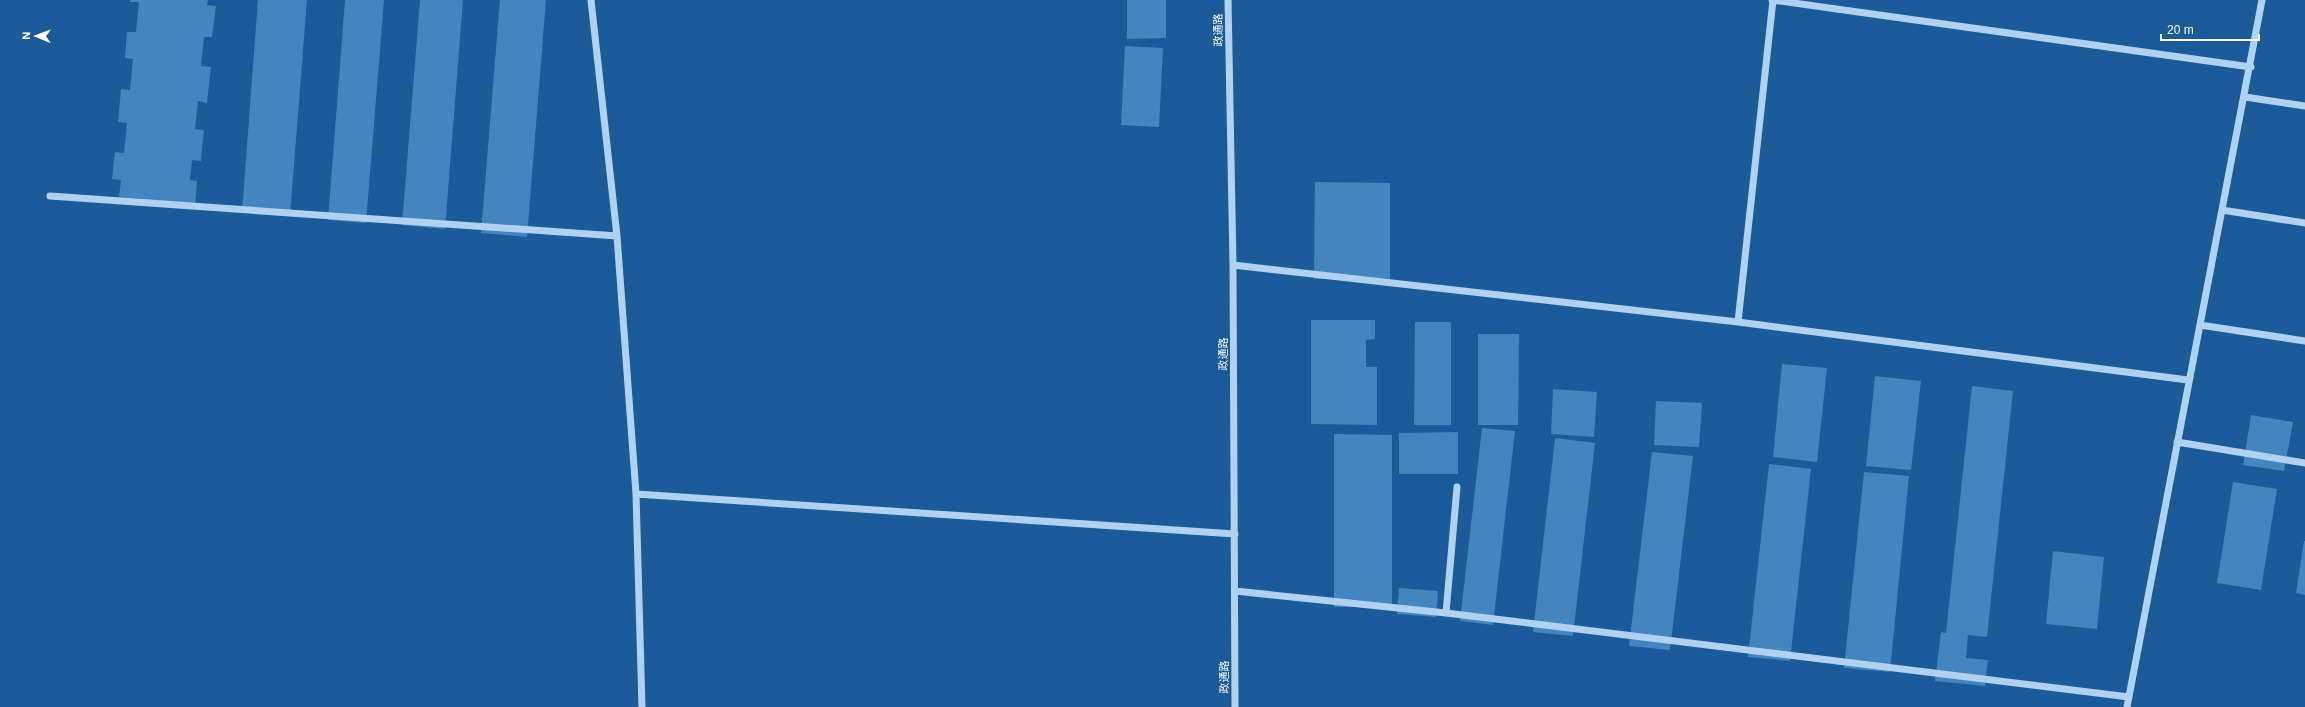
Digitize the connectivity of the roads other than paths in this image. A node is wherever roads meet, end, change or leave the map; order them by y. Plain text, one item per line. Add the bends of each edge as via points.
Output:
1 (591, 0) edge
2 (1228, 0) edge
3 (1773, 0) edge
4 (2262, 0) edge
5 (2251, 67) junction
6 (2245, 97) junction
7 (2305, 106) edge
8 (50, 196) dead end
9 (2222, 210) junction
10 (2305, 223) edge
11 (617, 236) junction
12 (1233, 265) junction
13 (1738, 322) junction
14 (2200, 325) junction
15 (2305, 341) edge
16 (2188, 380) junction
17 (2177, 442) junction
18 (2305, 463) edge
19 (1457, 487) dead end
20 (636, 494) junction
21 (1235, 534) junction
22 (1235, 591) junction
23 (1446, 613) junction
24 (2129, 698) junction
25 (642, 707) edge
26 (1235, 707) edge
27 (2127, 707) edge

1 - 11 street
2 - 12 street, 政通路
3 - 5 street
3 - 13 street
4 - 5 street
5 - 6 street
6 - 7 street
6 - 9 street
8 - 11 street
9 - 10 street
9 - 14 street
11 - 20 street
12 - 13 street
12 - 21 street, 政通路
13 - 16 street
14 - 15 street
14 - 16 street
16 - 17 street
17 - 18 street
17 - 24 street
19 - 23 street
20 - 21 street
20 - 25 street
21 - 22 street, 政通路
22 - 23 street
22 - 26 street, 政通路
23 - 24 street
24 - 27 street

